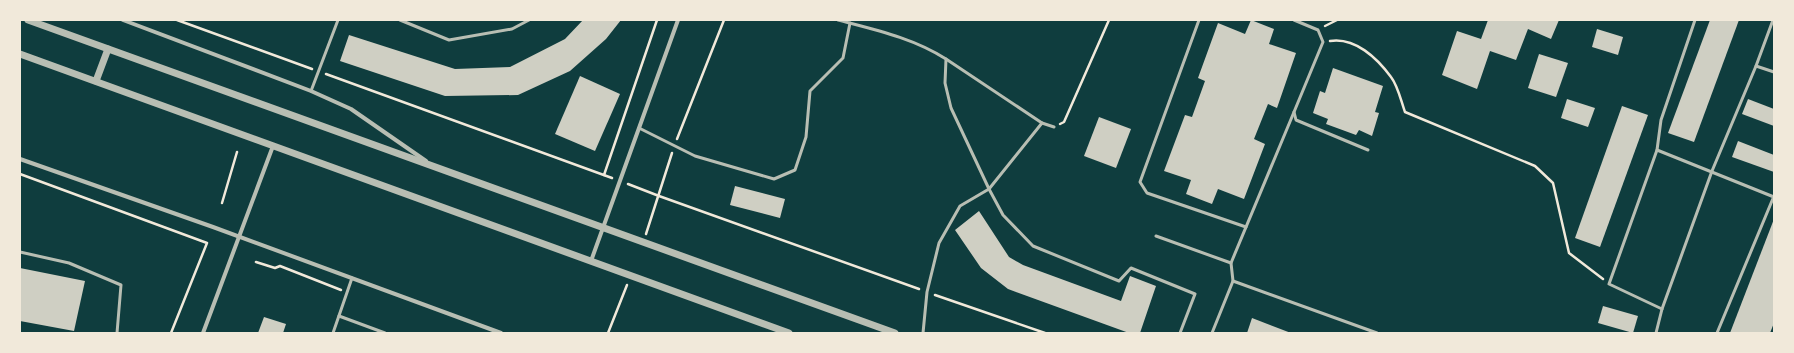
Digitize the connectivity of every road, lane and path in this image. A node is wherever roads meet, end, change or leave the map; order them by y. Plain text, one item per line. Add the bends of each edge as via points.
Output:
1 (28, 20) edge
2 (123, 20) edge
3 (177, 20) edge
4 (338, 20) edge
5 (400, 20) edge
6 (529, 20) edge
7 (657, 20) edge
8 (678, 20) edge
9 (724, 20) edge
10 (838, 20) edge
11 (1109, 20) edge
12 (1199, 20) edge
13 (1294, 20) edge
14 (1337, 20) edge
15 (1695, 20) edge
16 (1773, 20) edge
17 (850, 23) junction
18 (1318, 30) junction
19 (1324, 42) junction
20 (108, 49) junction
21 (20, 54) edge
22 (946, 59) junction
23 (1756, 66) junction
24 (319, 72) junction
25 (1774, 72) edge
26 (96, 81) junction
27 (311, 91) junction
28 (1294, 112) junction
29 (1042, 122) junction
30 (1054, 127) joint
31 (639, 128) junction
32 (273, 146) junction
33 (674, 147) junction
34 (1368, 150) dead end
35 (1656, 150) junction
36 (237, 152) dead end
37 (20, 159) edge
38 (432, 166) junction
39 (1712, 171) junction
40 (20, 174) edge
41 (604, 175) junction
42 (620, 181) junction
43 (989, 189) junction
44 (659, 196) junction
45 (1774, 196) edge
46 (222, 203) dead end
47 (1246, 227) junction
48 (603, 228) junction
49 (1156, 236) dead end
50 (238, 237) junction
51 (644, 242) junction
52 (20, 252) edge
53 (591, 261) junction
54 (256, 262) dead end
55 (1231, 263) junction
56 (631, 276) junction
57 (352, 278) junction
58 (1234, 281) junction
59 (1609, 284) junction
60 (347, 292) junction
61 (927, 292) junction
62 (1662, 309) junction
63 (339, 316) junction
64 (117, 333) edge
65 (171, 333) edge
66 (202, 333) edge
67 (333, 333) edge
68 (385, 333) edge
69 (502, 333) edge
70 (608, 333) edge
71 (790, 333) edge
72 (895, 333) edge
73 (923, 333) edge
74 (1045, 333) edge
75 (1180, 333) edge
76 (1212, 333) edge
77 (1377, 333) edge
78 (1656, 333) edge
79 (1717, 333) edge

1 - 20 street
2 - 27 street
3 - 24 path
4 - 24 lane
5 - 6 lane via 448,40 512,29
7 - 41 path
8 - 31 street
9 - 33 path
10 - 17 lane
11 - 30 path via 1064,122
12 - 47 lane via 1140,182 1147,193
13 - 18 lane
14 - 18 path
15 - 35 lane via 1661,120
16 - 23 lane
17 - 22 lane via 911,41
17 - 33 lane via 843,58 810,91 806,137 795,170 774,179 695,156
18 - 19 lane
19 - 28 lane
19 - 59 path via 1341,39 1367,51 1392,78 1405,112 1536,166 1553,183 1569,253
20 - 26 street
20 - 38 street
21 - 26 street
22 - 29 lane
22 - 43 lane via 946,83 951,108
23 - 25 lane
23 - 39 lane
24 - 27 lane
24 - 41 path
26 - 32 street
27 - 38 street via 351,109
28 - 34 lane via 1296,120
28 - 47 lane
29 - 30 lane
29 - 43 lane
31 - 33 lane
31 - 42 street
32 - 50 street
32 - 53 street
33 - 44 path
35 - 39 lane
35 - 59 lane
36 - 46 path
37 - 50 street
38 - 48 street
39 - 45 lane
39 - 62 lane
40 - 65 path via 207,243
41 - 42 path
42 - 44 path
42 - 48 street
43 - 61 lane via 960,206 939,243
43 - 75 lane via 1003,215 1033,246 1119,281 1131,268 1195,294
44 - 51 path
44 - 61 path
45 - 79 lane
47 - 55 lane
48 - 51 street
48 - 53 street
49 - 55 lane
50 - 57 street
50 - 66 street
51 - 72 street
52 - 64 lane via 69,263 121,285
53 - 56 street
54 - 60 path via 274,268 280,266
55 - 58 lane
56 - 70 path
56 - 71 street
57 - 60 lane
57 - 69 street
58 - 76 lane
58 - 77 lane
59 - 62 lane
60 - 63 lane
61 - 73 lane
61 - 74 path
62 - 78 lane
63 - 67 lane
63 - 68 lane

